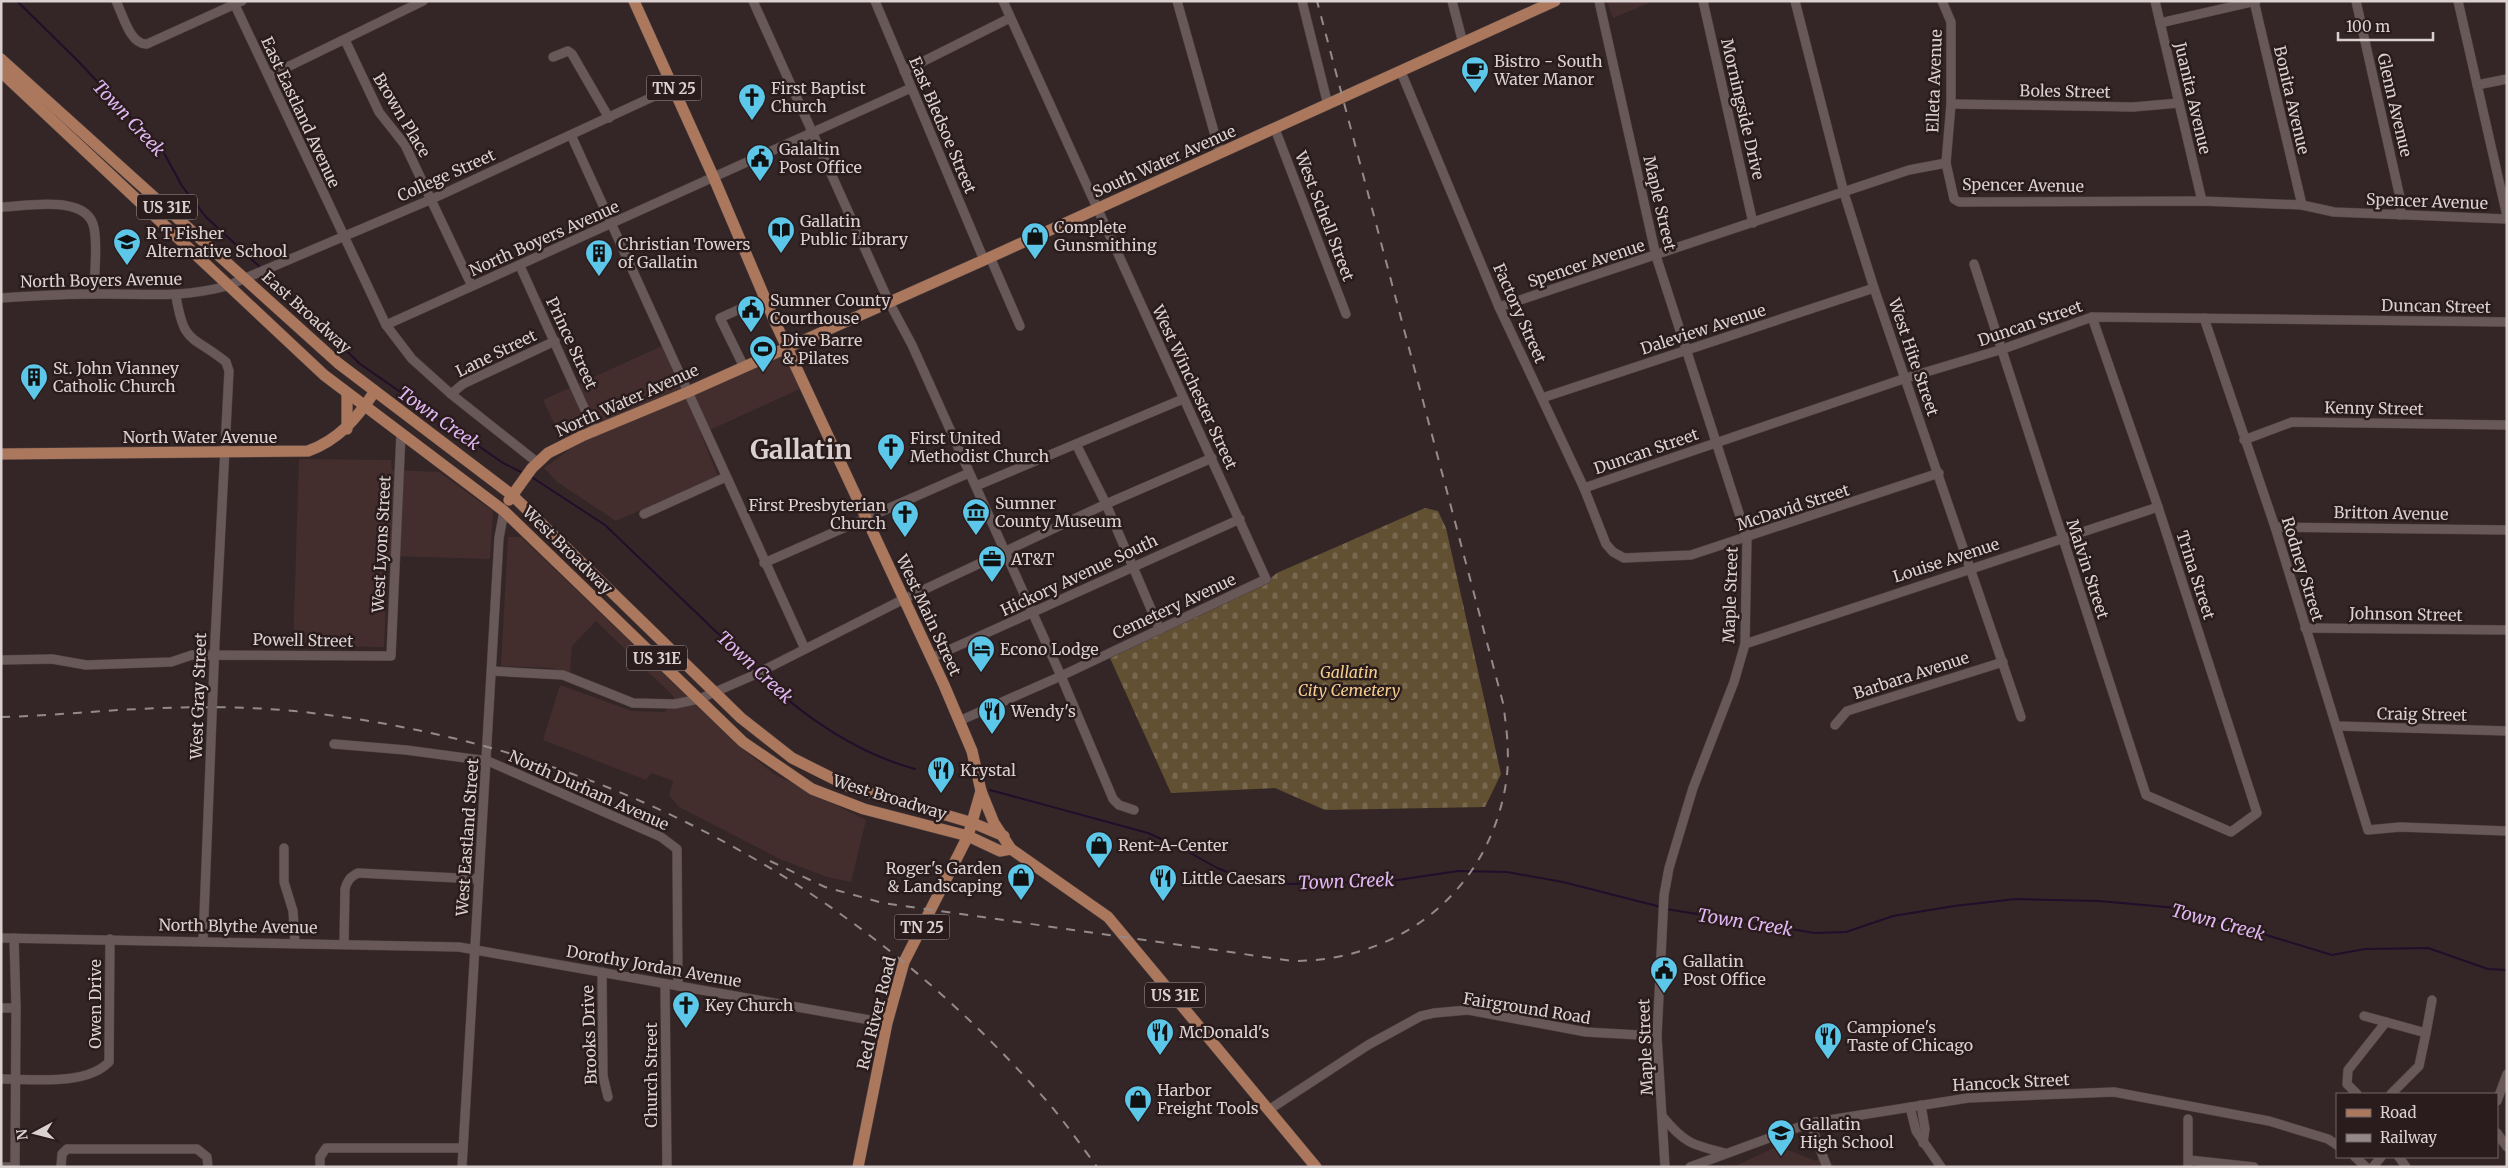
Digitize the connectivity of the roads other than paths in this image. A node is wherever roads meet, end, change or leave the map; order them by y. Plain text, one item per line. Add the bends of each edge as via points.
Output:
1 (116, 1) edge
2 (423, 1) edge
3 (634, 1) edge
4 (753, 1) edge
5 (875, 1) edge
6 (1003, 1) edge
7 (1177, 1) edge
8 (1302, 1) edge
9 (1452, 1) edge
10 (1599, 1) edge
11 (1703, 1) edge
12 (1795, 1) edge
13 (1942, 1) edge
14 (2155, 1) edge
15 (2255, 1) edge
16 (2356, 1) edge
17 (2458, 1) edge
18 (237, 2) edge
19 (1553, 2) edge
20 (1010, 18) junction
21 (2160, 23) junction
22 (345, 40) junction
23 (1463, 43) junction
24 (553, 57) dead end
25 (1, 59) edge
26 (904, 71) junction
27 (1, 72) edge
28 (1400, 72) junction
29 (269, 76) junction
30 (2507, 79) edge
31 (2477, 85) junction
32 (674, 87) junction
33 (911, 88) junction
34 (2179, 103) junction
35 (1951, 104) junction
36 (1328, 105) junction
37 (609, 118) junction
38 (1275, 129) junction
39 (812, 132) junction
40 (571, 135) junction
41 (1220, 153) junction
42 (1946, 163) junction
43 (713, 176) junction
44 (1844, 193) junction
45 (432, 199) junction
46 (2202, 201) junction
47 (2302, 205) junction
48 (1, 207) edge
49 (1096, 208) junction
50 (2400, 215) junction
51 (2507, 218) edge
52 (1753, 223) junction
53 (613, 224) junction
54 (342, 235) junction
55 (1656, 256) junction
56 (987, 259) junction
57 (1974, 264) dead end
58 (520, 266) junction
59 (244, 278) junction
60 (227, 286) junction
61 (472, 286) junction
62 (1874, 288) junction
63 (94, 294) junction
64 (176, 296) junction
65 (1, 298) edge
66 (764, 298) junction
67 (889, 302) junction
68 (1499, 306) junction
69 (1346, 314) dead end
70 (2092, 317) junction
71 (2204, 318) junction
72 (2507, 322) edge
73 (386, 325) junction
74 (1020, 326) dead end
75 (555, 341) junction
76 (786, 347) junction
77 (2003, 349) junction
78 (1687, 350) junction
79 (744, 367) junction
80 (1906, 378) junction
81 (375, 391) junction
82 (688, 392) junction
83 (347, 393) junction
84 (451, 394) junction
85 (1542, 398) junction
86 (1182, 399) junction
87 (364, 407) junction
88 (376, 416) junction
89 (2507, 425) edge
90 (347, 429) junction
91 (595, 432) junction
92 (401, 433) junction
93 (2244, 440) junction
94 (1717, 443) junction
95 (1076, 444) junction
96 (225, 452) junction
97 (1, 454) edge
98 (1212, 458) junction
99 (535, 465) junction
100 (969, 473) junction
101 (1939, 473) junction
102 (726, 477) junction
103 (976, 486) junction
104 (1584, 488) junction
105 (512, 495) junction
106 (1106, 504) junction
107 (2158, 507) junction
108 (504, 511) junction
109 (644, 514) dead end
110 (1240, 519) junction
111 (867, 520) junction
112 (2276, 527) junction
113 (2507, 530) edge
114 (1747, 538) junction
115 (2063, 538) junction
116 (1005, 552) junction
117 (1624, 558) joint
118 (764, 563) junction
119 (1132, 566) junction
120 (1971, 568) junction
121 (1266, 579) joint
122 (904, 599) junction
123 (1032, 614) junction
124 (2305, 628) junction
125 (1160, 630) junction
126 (2507, 630) edge
127 (1745, 644) junction
128 (805, 649) junction
129 (214, 654) junction
130 (391, 656) joint
131 (931, 658) junction
132 (1, 660) edge
133 (2003, 662) junction
134 (492, 671) junction
135 (1061, 676) junction
136 (716, 693) junction
137 (699, 699) junction
138 (2022, 717) dead end
139 (959, 721) junction
140 (1835, 726) dead end
141 (2337, 726) junction
142 (2507, 731) edge
143 (334, 744) dead end
144 (488, 761) junction
145 (826, 775) junction
146 (980, 791) junction
147 (820, 792) junction
148 (1134, 810) dead end
149 (973, 823) junction
150 (2507, 831) edge
151 (2231, 832) joint
152 (968, 836) junction
153 (1005, 837) junction
154 (284, 848) dead end
155 (1011, 849) junction
156 (478, 879) junction
157 (1, 938) edge
158 (14, 938) junction
159 (110, 939) junction
160 (203, 941) junction
161 (295, 942) junction
162 (344, 944) junction
163 (474, 948) junction
164 (602, 972) junction
165 (665, 984) junction
166 (678, 986) junction
167 (2432, 1000) dead end
168 (1, 1008) edge
169 (16, 1008) junction
170 (2364, 1016) dead end
171 (2386, 1022) junction
172 (887, 1023) junction
173 (2426, 1034) junction
174 (1657, 1036) junction
175 (2507, 1074) edge
176 (1, 1078) edge
177 (16, 1079) junction
178 (2356, 1093) edge
179 (2392, 1093) edge
180 (608, 1097) dead end
181 (2498, 1098) edge
182 (1921, 1105) junction
183 (1910, 1107) junction
184 (1270, 1109) junction
185 (1662, 1116) junction
186 (2188, 1119) dead end
187 (1810, 1123) junction
188 (2498, 1134) edge
189 (1923, 1143) junction
190 (2336, 1144) edge
191 (2507, 1147) edge
192 (463, 1148) junction
193 (1726, 1153) junction
194 (2356, 1158) edge
195 (2188, 1163) edge
196 (1, 1167) edge
197 (14, 1167) edge
198 (61, 1167) edge
199 (208, 1167) edge
200 (320, 1167) edge
201 (462, 1167) edge
202 (667, 1167) edge
203 (858, 1167) edge
204 (1316, 1167) edge
205 (1665, 1167) edge
206 (1690, 1167) edge
207 (1708, 1167) edge
208 (1827, 1167) edge
209 (1941, 1167) edge
210 (2254, 1167) edge
211 (2366, 1167) edge

1 - 18 street via 135,41 142,45
2 - 22 street
3 - 32 main road, TN 25
4 - 39 street
5 - 26 street, East Bledsoe Street
6 - 20 street, West Winchester Street
7 - 41 street
8 - 36 street
9 - 23 street
10 - 55 street, Maple Street
11 - 52 street, Morningside Drive
12 - 44 street, West Hite Street
13 - 35 street, Elleta Avenue via 1951,22
14 - 21 street, Juanita Avenue
15 - 21 street
15 - 47 street, Bonita Avenue
16 - 50 street, Glenn Avenue via 2401,202
17 - 31 street
18 - 29 street, East Eastland Avenue
19 - 23 main road, South Water Avenue
20 - 26 street
20 - 49 street, West Winchester Street
21 - 34 street, Juanita Avenue
22 - 29 street
22 - 45 street, Brown Place via 379,112 405,145
23 - 28 main road, South Water Avenue
24 - 37 street via 568,51 572,54
25 - 59 main road, East Broadway / US 31E
26 - 33 street, East Bledsoe Street
27 - 60 main road, US 31E
28 - 36 main road, South Water Avenue
28 - 68 street, Factory Street
29 - 54 street, East Eastland Avenue
30 - 31 street
31 - 51 street
32 - 37 street, College Street
32 - 43 main road, TN 25
33 - 39 street, North Boyers Avenue
33 - 56 street, East Bledsoe Street
34 - 35 street, Boles Street via 2133,107
34 - 46 street, Juanita Avenue
35 - 42 street, Elleta Avenue
36 - 38 main road, South Water Avenue
37 - 40 street, College Street
38 - 41 main road, South Water Avenue
38 - 69 street, West Schell Street
39 - 43 street, North Boyers Avenue
39 - 67 street
40 - 45 street, College Street
40 - 53 street
41 - 49 main road, South Water Avenue
42 - 44 street, Spencer Avenue via 1909,170
42 - 46 street, Spencer Avenue via 1952,193 1959,202
43 - 53 street, North Boyers Avenue
43 - 66 main road, TN 25
44 - 52 street, Spencer Avenue
44 - 62 street, West Hite Street
45 - 54 street, College Street
45 - 61 street, Brown Place
46 - 47 street, Spencer Avenue
47 - 50 street, Spencer Avenue via 2334,212
48 - 63 street via 63,205 80,208 88,215 95,229
49 - 56 main road, South Water Avenue
49 - 86 street, West Winchester Street
50 - 51 street, Spencer Avenue
52 - 55 street, Spencer Avenue
53 - 58 street, North Boyers Avenue
53 - 82 street
54 - 59 street, College Street
54 - 73 street, East Eastland Avenue
55 - 68 street, Spencer Avenue
55 - 78 street, Maple Street
56 - 67 main road, South Water Avenue
56 - 74 street, East Bledsoe Street
57 - 77 street, Malvin Street
58 - 61 street, North Boyers Avenue
58 - 75 street, Prince Street
59 - 60 street, College Street
59 - 81 main road, East Broadway / US 31E via 338,363
60 - 64 street, North Boyers Avenue
60 - 83 main road, US 31E
61 - 73 street, North Boyers Avenue
62 - 78 street, Daleview Avenue
62 - 80 street, West Hite Street
63 - 64 street, North Boyers Avenue
63 - 65 street, North Boyers Avenue
64 - 96 street, West Gray Street via 181,325 190,338 226,362 229,371
66 - 76 main road, TN 25
66 - 79 street via 720,318
67 - 76 main road, South Water Avenue
67 - 100 street via 912,345
68 - 85 street, Factory Street
70 - 71 street, Duncan Street
70 - 77 street, Duncan Street
70 - 107 street, Trina Street
71 - 72 street, Duncan Street
71 - 93 street, Rodney Street
73 - 84 street, East Eastland Avenue via 412,358
75 - 84 street, Lane Street via 463,384
75 - 91 street, Prince Street
76 - 79 main road, North Water Avenue
76 - 111 main road, West Main Street / TN 25
77 - 80 street, Duncan Street
77 - 115 street, Malvin Street
78 - 85 street, Daleview Avenue
78 - 94 street, Maple Street
79 - 82 main road, North Water Avenue
80 - 94 street, Duncan Street
80 - 101 street, West Hite Street
81 - 87 main road, North Water Avenue
81 - 105 main road, East Broadway / US 31E
82 - 91 main road, North Water Avenue
82 - 102 street
83 - 87 main road, US 31E
83 - 90 main road
84 - 99 street, East Eastland Avenue
85 - 104 street, Factory Street
86 - 95 street
86 - 98 street, West Winchester Street
87 - 88 main road, US 31E
87 - 90 main road, North Water Avenue
88 - 90 main road
88 - 92 main road, US 31E
89 - 93 street, Kenny Street via 2292,422
90 - 96 main road, North Water Avenue via 308,451
91 - 99 main road, North Water Avenue via 548,453
92 - 108 main road, US 31E
92 - 130 street, West Lyons Street
93 - 112 street, Rodney Street
94 - 104 street, Duncan Street
94 - 114 street, Maple Street
95 - 103 street
95 - 106 street
96 - 97 main road, North Water Avenue
96 - 129 street, West Gray Street
98 - 106 street
98 - 110 street, West Winchester Street
99 - 105 main road, North Water Avenue
100 - 103 street
100 - 111 street
101 - 114 street, McDavid Street
101 - 120 street, West Hite Street
102 - 109 street
102 - 118 street
103 - 116 street
104 - 117 street, Factory Street via 1606,544
105 - 108 main road, North Water Avenue
105 - 136 main road, West Broadway / US 31E
106 - 116 street
106 - 119 street
107 - 115 street, Louise Avenue
107 - 151 street, Trina Street via 2257,814
108 - 134 street, West Eastland Street via 499,538
108 - 137 main road, West Broadway / US 31E
110 - 119 street, Hickory Avenue South
110 - 121 street, West Winchester Street
111 - 118 street
111 - 122 main road, West Main Street / TN 25
112 - 113 street, Britton Avenue
112 - 124 street, Rodney Street
114 - 117 street, McDavid Street via 1691,556
114 - 127 street, Maple Street
115 - 120 street, Louise Avenue
115 - 151 street, Malvin Street via 2146,795
116 - 122 street
116 - 123 street
118 - 128 street
119 - 123 street, Hickory Avenue South
119 - 125 street
120 - 127 street, Louise Avenue
120 - 133 street, West Hite Street
121 - 125 street, Cemetery Avenue
122 - 128 street
122 - 131 main road, West Main Street / TN 25
123 - 131 street, Hickory Avenue South
123 - 135 street
124 - 126 street, Johnson Street
124 - 141 street, Rodney Street
125 - 135 street, Cemetery Avenue
127 - 174 street, Maple Street via 1734,682 1692,788 1669,868 1661,921
128 - 136 street
129 - 130 street, Powell Street
129 - 132 street, Powell Street via 192,655 171,662 86,665 52,658
129 - 160 street, West Gray Street
131 - 139 main road, West Main Street / TN 25
133 - 138 street, West Hite Street
133 - 140 street, Barbara Avenue via 1847,711
134 - 137 street via 563,675 633,703 675,704
134 - 144 street, West Eastland Street
135 - 139 street, Cemetery Avenue
135 - 148 street via 1113,799 1119,806
136 - 137 street
136 - 145 main road, US 31E via 741,718 792,758
137 - 147 main road, West Broadway / US 31E via 743,742
139 - 146 main road, West Main Street / TN 25 via 974,759
141 - 142 street, Craig Street
141 - 150 street, Rodney Street via 2368,830 2400,826
143 - 144 street, North Durham Avenue
144 - 156 street, West Eastland Street
144 - 166 street, North Durham Avenue via 660,837 678,849
145 - 147 main road
145 - 149 main road, US 31E via 866,794
146 - 149 main road, Red River Road / TN 25
146 - 153 main road via 994,823
147 - 152 main road, West Broadway / US 31E via 864,809
149 - 152 main road, Red River Road / TN 25
149 - 153 main road, US 31E
152 - 155 main road, West Broadway / US 31E via 1000,851
152 - 172 main road, Red River Road / TN 25 via 904,962
153 - 155 main road, US 31E
154 - 161 street via 284,882 293,911
155 - 184 main road, US 31E via 1108,917
156 - 162 street via 358,873 347,881 345,889
156 - 163 street, West Eastland Street
157 - 158 street, North Blythe Avenue
158 - 159 street, North Blythe Avenue
158 - 169 street
159 - 160 street, North Blythe Avenue
159 - 177 street, Owen Drive via 109,1062 99,1071 84,1077
160 - 161 street, North Blythe Avenue
161 - 162 street, North Blythe Avenue
162 - 163 street, North Blythe Avenue
163 - 164 street, Dorothy Jordan Avenue
163 - 192 street, West Eastland Street
164 - 165 street, Dorothy Jordan Avenue
164 - 180 street, Brooks Drive via 602,1076
165 - 166 street, Dorothy Jordan Avenue
165 - 202 street, Church Street
166 - 172 street, Dorothy Jordan Avenue
167 - 173 street
168 - 169 street
169 - 177 street
170 - 171 street
171 - 173 street
171 - 178 street via 2348,1070 2347,1084
172 - 203 main road, Red River Road / TN 25
173 - 179 street via 2419,1066
174 - 184 street, Fairground Road via 1586,1032 1468,1010 1434,1013 1421,1016 1368,1045
174 - 185 street, Maple Street
175 - 181 street
176 - 177 street
177 - 197 street
182 - 183 street, Hancock Street
182 - 189 street via 1925,1129
182 - 190 street, Hancock Street via 1968,1098 2114,1092 2269,1121
183 - 187 street, Hancock Street
183 - 189 street
184 - 204 main road, US 31E
185 - 193 street via 1686,1142
185 - 205 street, Maple Street
186 - 195 street
187 - 193 street, Hancock Street
187 - 208 street
188 - 191 street
189 - 209 street
192 - 200 street via 326,1148 320,1157
192 - 201 street, West Eastland Street
193 - 206 street, Hancock Street
193 - 207 street
194 - 211 street
195 - 210 street
196 - 197 street
198 - 199 street via 62,1154 67,1149 95,1149 197,1150 207,1157

